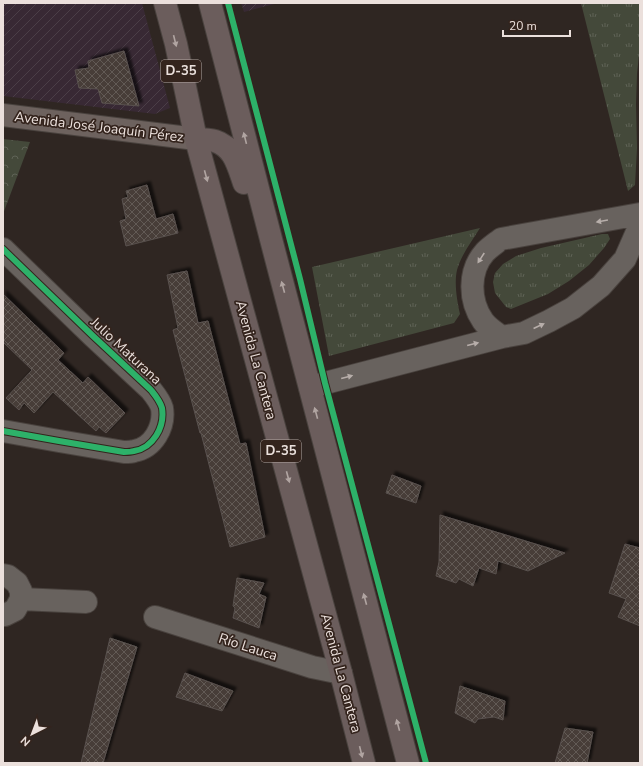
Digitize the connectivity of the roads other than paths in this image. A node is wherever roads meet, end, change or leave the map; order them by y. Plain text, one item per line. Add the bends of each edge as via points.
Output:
1 (165, 3) edge
2 (210, 3) edge
3 (3, 115) edge
4 (196, 139) junction
5 (640, 214) edge
6 (640, 225) edge
7 (272, 243) junction
8 (3, 249) edge
9 (502, 337) junction
10 (310, 387) junction
11 (3, 431) edge
12 (3, 575) edge
13 (21, 599) junction
14 (86, 602) dead end
15 (3, 615) edge
16 (155, 617) dead end
17 (341, 673) junction
18 (364, 763) edge
19 (408, 763) edge

1 -> 4 highway, Avenida La Cantera / D-35
7 -> 2 highway
3 - 4 main road, Avenida José Joaquín Pérez
4 - 7 highway via 224,145 234,157 253,206
4 -> 17 highway, Avenida La Cantera / D-35
5 -> 9 street via 502,239 492,245 478,263 472,285 473,297 483,320 491,330
9 -> 6 street via 524,333 549,321 573,308 601,286 625,259
10 -> 7 highway
8 - 11 street, Julio Maturana via 150,390 162,407 162,418 156,437 142,449 133,452
10 -> 9 street
19 -> 10 highway
12 - 13 street via 17,582
13 - 14 street
13 - 15 street via 15,610
16 - 17 street, Río Lauca via 312,668
17 -> 18 highway, Avenida La Cantera / D-35

